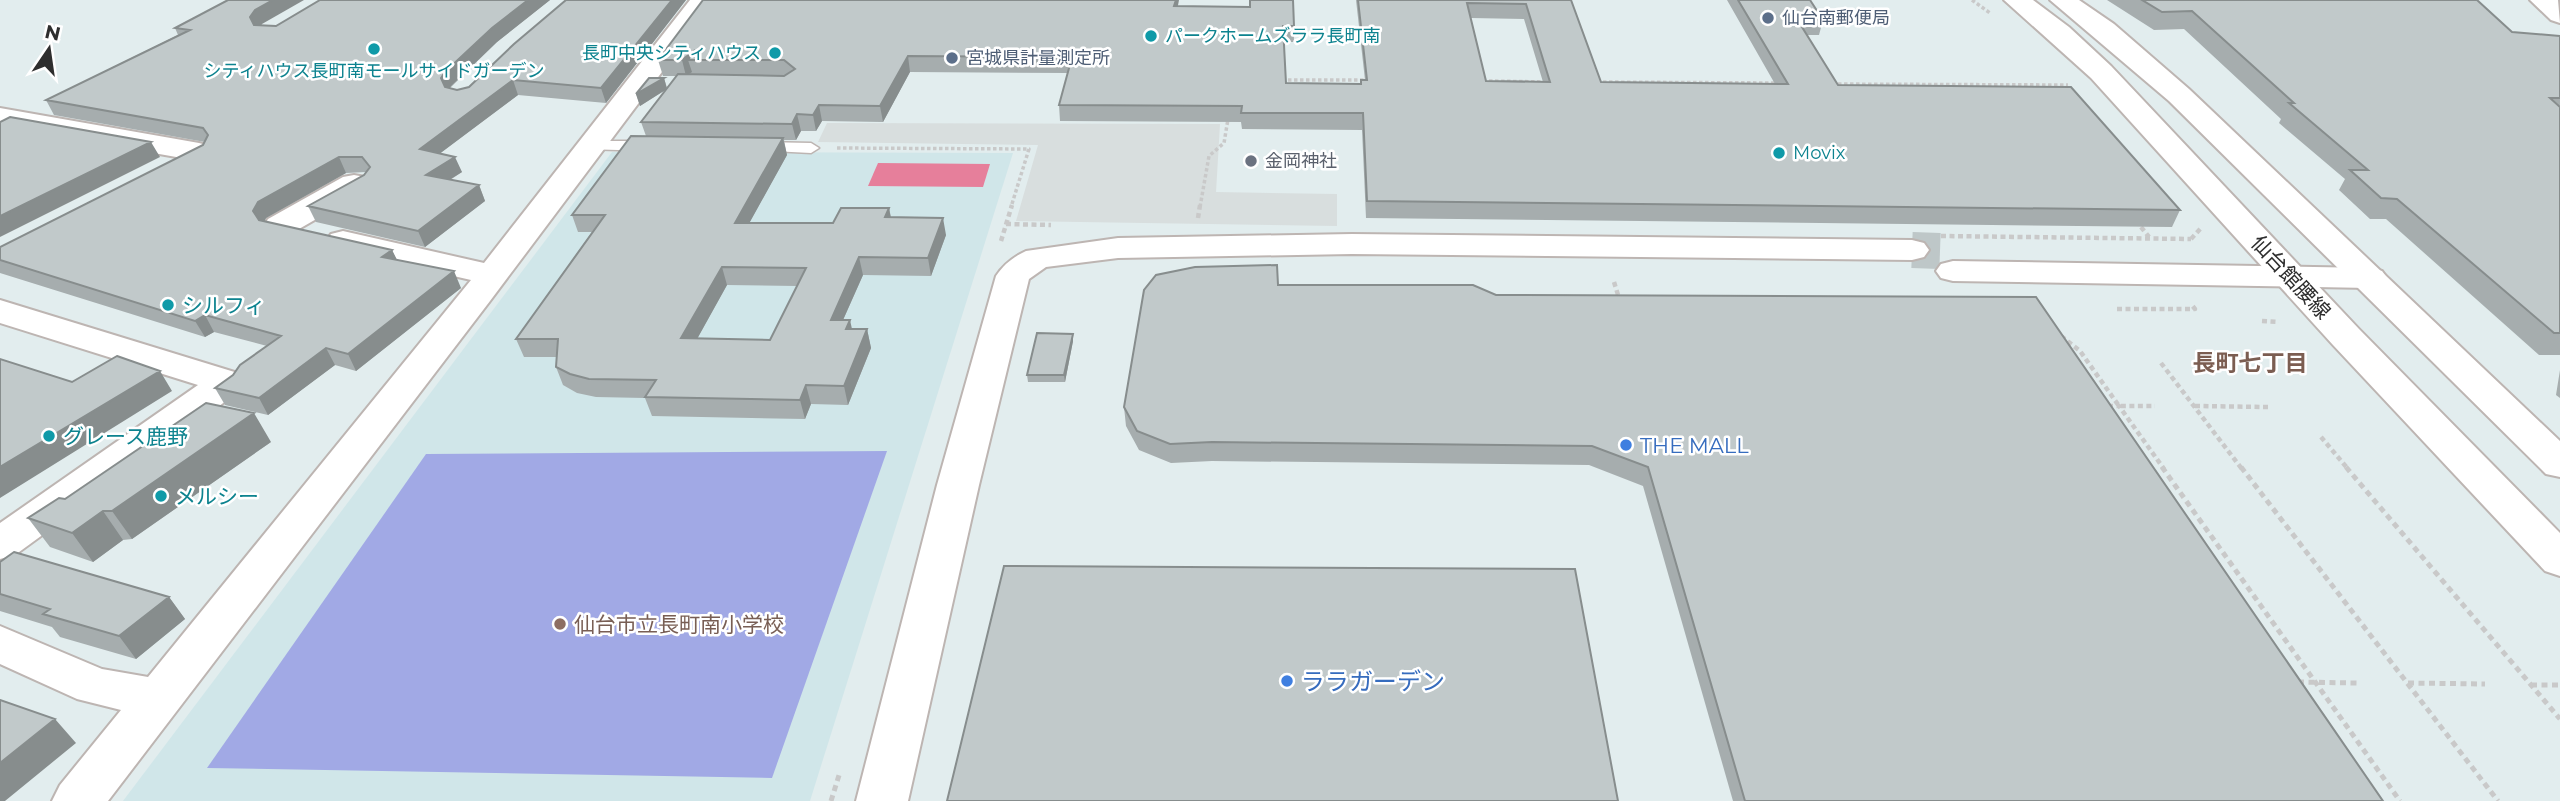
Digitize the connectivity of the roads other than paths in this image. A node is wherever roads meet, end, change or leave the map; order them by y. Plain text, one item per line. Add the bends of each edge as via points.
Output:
1 (703, 0) edge
2 (2017, 0) edge
3 (2063, 0) edge
4 (2543, 0) edge
5 (2560, 15) edge
6 (14, 120) edge
7 (0, 136) edge
8 (590, 146) junction
9 (673, 146) edge
10 (742, 147) edge
11 (811, 148) road end
12 (149, 177) edge
13 (358, 181) edge
14 (2280, 265) junction
15 (2359, 266) junction
16 (492, 275) junction
17 (0, 311) edge
18 (2560, 464) edge
19 (0, 544) edge
20 (2560, 560) edge
21 (0, 644) edge
22 (161, 699) junction
23 (79, 801) edge
24 (882, 801) edge

1 - 8 street via 651,83
2 - 14 street, 仙台館腰線 via 2101,72
3 - 15 street via 2179,95
4 - 5 street
6 - 7 street
6 - 12 street via 199,152
8 - 9 lane
8 - 16 street
10 - 11 lane
13 - 16 street via 279,226
14 - 15 street
14 - 20 street, 仙台館腰線
14 - 24 street via 1933,256 1364,263 1118,248 1038,258 1013,276
15 - 18 street
16 - 22 street
17 - 19 street via 228,382
21 - 22 street via 94,686
22 - 23 street

